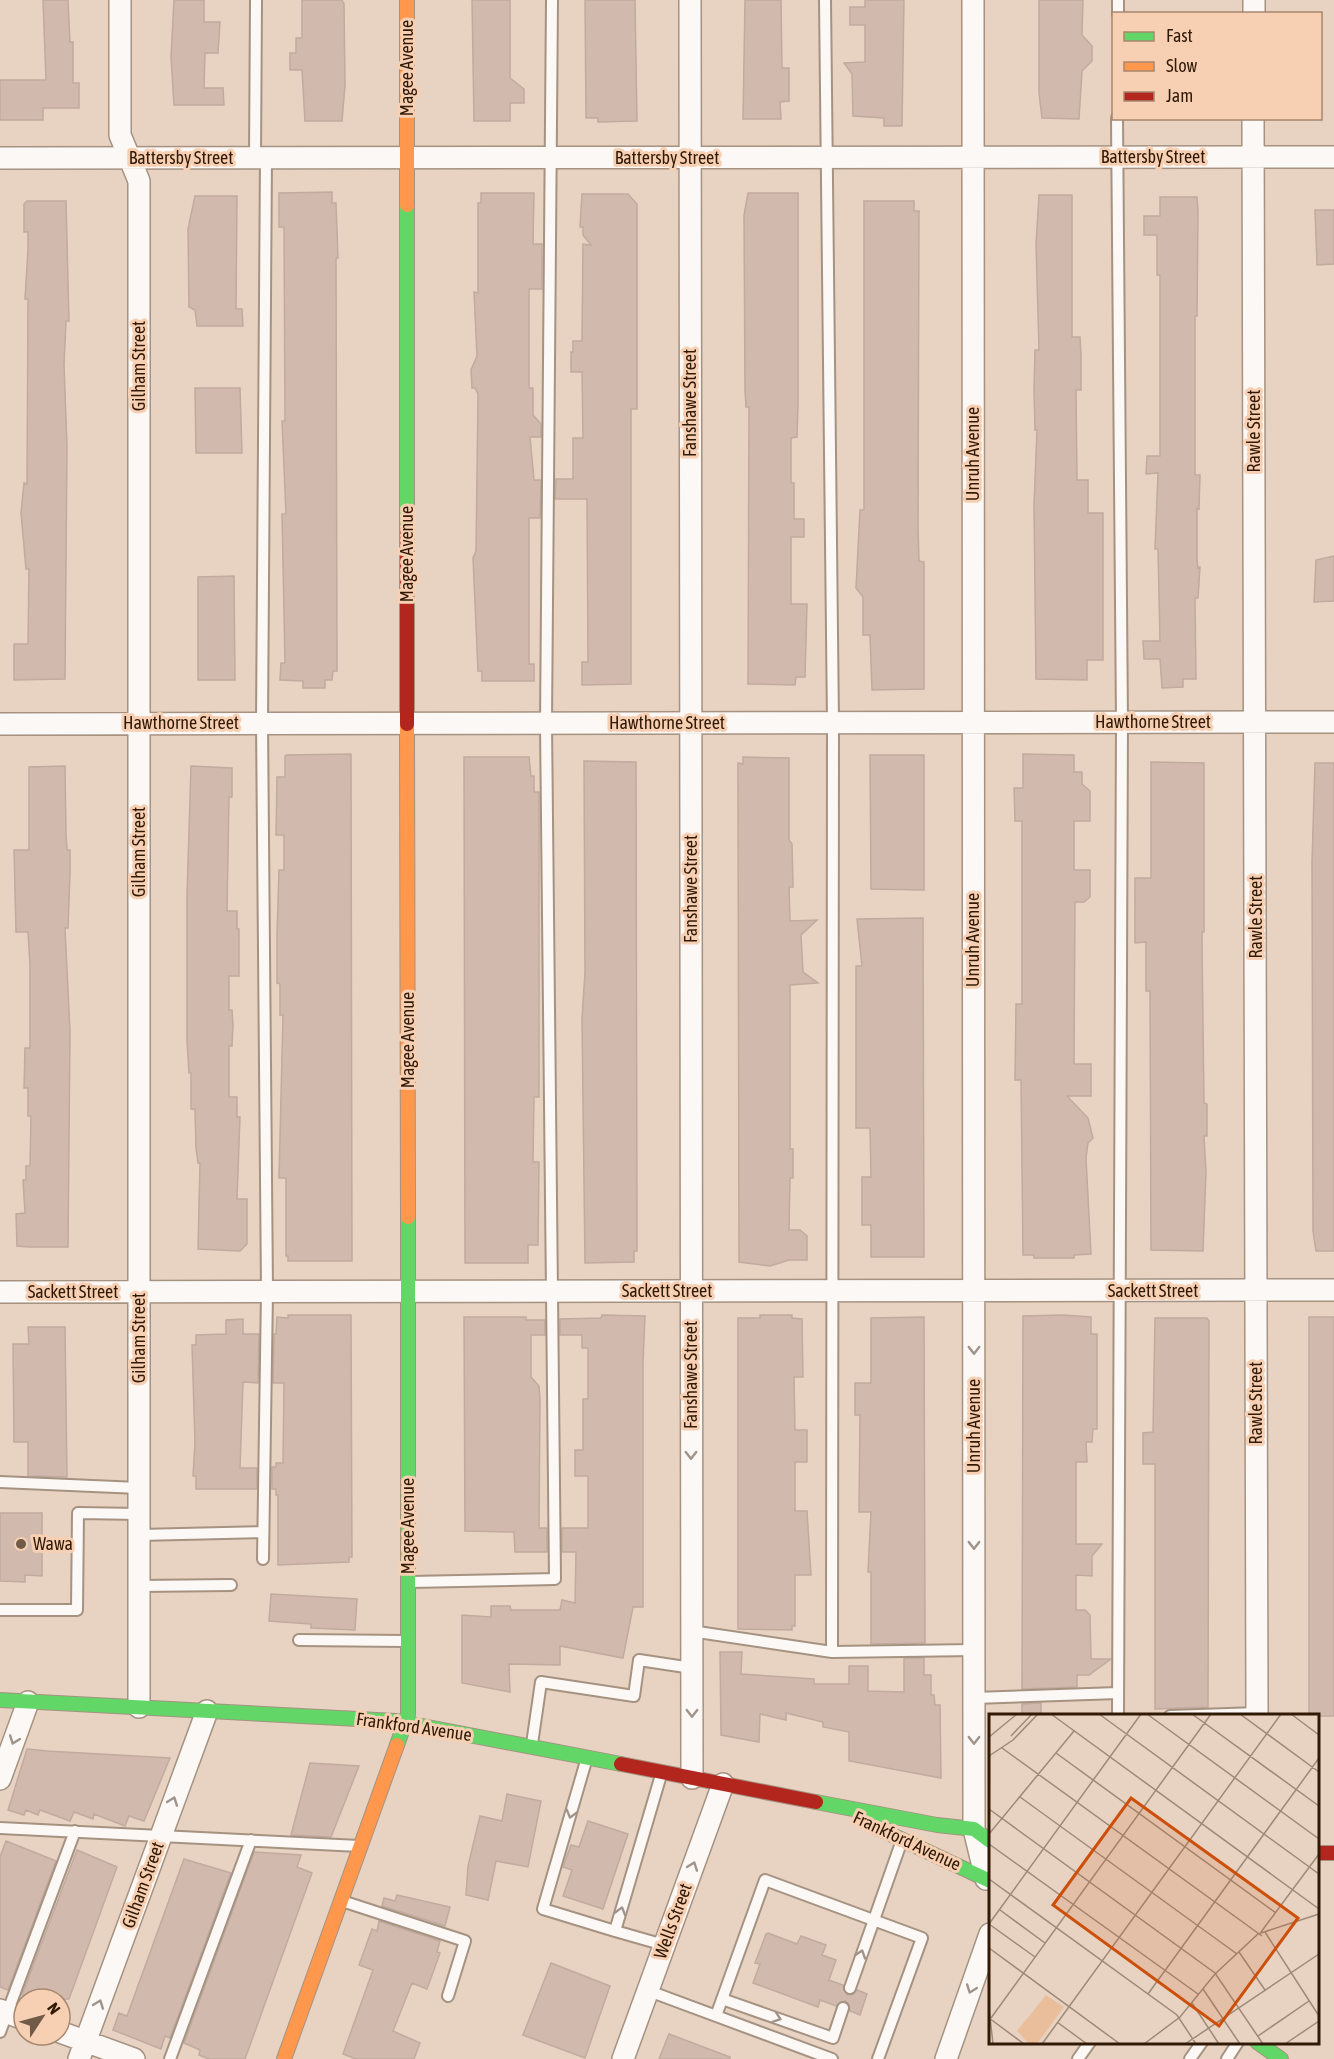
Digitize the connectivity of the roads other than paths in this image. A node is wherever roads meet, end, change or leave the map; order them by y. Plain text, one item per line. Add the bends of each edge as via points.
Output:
1 (120, 0) edge
2 (256, 0) edge
3 (406, 0) edge
4 (552, 0) edge
5 (690, 0) edge
6 (825, 0) edge
7 (973, 0) edge
8 (1117, 120) edge
9 (1253, 120) edge
10 (973, 157) junction
11 (1117, 157) junction
12 (1252, 157) junction
13 (1334, 157) edge
14 (0, 158) edge
15 (129, 158) junction
16 (261, 158) junction
17 (407, 158) junction
18 (551, 158) junction
19 (690, 158) junction
20 (825, 158) junction
21 (973, 722) junction
22 (1122, 722) junction
23 (1256, 722) junction
24 (1334, 722) edge
25 (139, 723) junction
26 (262, 723) junction
27 (407, 723) junction
28 (546, 723) junction
29 (691, 723) junction
30 (832, 723) junction
31 (0, 724) edge
32 (1256, 1290) junction
33 (1334, 1290) edge
34 (267, 1291) junction
35 (691, 1291) junction
36 (832, 1291) junction
37 (974, 1291) junction
38 (1119, 1291) junction
39 (0, 1292) edge
40 (139, 1292) junction
41 (408, 1292) junction
42 (551, 1292) junction
43 (0, 1482) edge
44 (139, 1488) junction
45 (140, 1514) junction
46 (263, 1532) junction
47 (140, 1535) junction
48 (263, 1559) dead end
49 (408, 1582) junction
50 (231, 1585) dead end
51 (140, 1586) junction
52 (0, 1610) edge
53 (692, 1631) junction
54 (299, 1640) dead end
55 (408, 1641) junction
56 (974, 1650) junction
57 (832, 1652) junction
58 (692, 1668) junction
59 (1118, 1693) junction
60 (974, 1698) junction
61 (0, 1700) edge
62 (28, 1701) junction
63 (140, 1707) junction
64 (207, 1711) junction
65 (1118, 1714) edge
66 (1257, 1714) edge
67 (407, 1722) junction
68 (532, 1747) junction
69 (587, 1758) junction
70 (662, 1772) junction
71 (692, 1778) junction
72 (0, 1779) edge
73 (723, 1784) junction
74 (822, 1803) junction
75 (0, 1828) edge
76 (75, 1831) junction
77 (986, 1833) edge
78 (161, 1834) junction
79 (903, 1839) junction
80 (251, 1840) junction
81 (361, 1846) junction
82 (988, 1880) edge
83 (341, 1901) junction
84 (873, 1920) junction
85 (615, 1931) junction
86 (989, 1937) edge
87 (664, 1945) junction
88 (850, 1988) dead end
89 (649, 1991) junction
90 (448, 1996) dead end
91 (722, 1999) junction
92 (843, 2008) dead end
93 (716, 2016) junction
94 (8, 2018) edge
95 (1089, 2044) edge
96 (1201, 2044) edge
97 (1237, 2044) edge
98 (1258, 2044) edge
99 (82, 2050) edge
100 (134, 2059) edge
101 (170, 2059) edge
102 (284, 2059) edge
103 (623, 2059) edge
104 (832, 2059) edge
105 (878, 2059) edge
106 (946, 2059) edge
107 (1078, 2059) edge
108 (1190, 2059) edge
109 (1227, 2059) edge
110 (1281, 2059) edge

1 - 15 street, Gilham Street via 120,135
2 - 16 lane
3 - 17 street, Magee Avenue
4 - 18 lane
5 - 19 street, Fanshawe Street
6 - 20 lane
7 - 10 street, Unruh Avenue
8 - 11 lane
9 - 12 street, Rawle Street
10 - 11 street, Battersby Street
10 - 20 street, Battersby Street
10 - 21 street, Unruh Avenue
11 - 12 street, Battersby Street
11 - 22 lane
12 - 13 street, Battersby Street
12 - 23 street, Rawle Street
14 - 15 street, Battersby Street
15 - 16 street, Battersby Street
15 - 25 street, Gilham Street via 139,181
16 - 17 street, Battersby Street
16 - 26 lane
17 - 18 street, Battersby Street
17 - 27 street, Magee Avenue
18 - 19 street, Battersby Street
18 - 28 lane
19 - 20 street, Battersby Street
19 - 29 street, Fanshawe Street
20 - 30 lane
21 - 22 street, Hawthorne Street
21 - 30 street, Hawthorne Street
21 - 37 street, Unruh Avenue
22 - 23 street, Hawthorne Street
22 - 38 lane
23 - 24 street, Hawthorne Street
23 - 32 street, Rawle Street
25 - 26 street, Hawthorne Street
25 - 31 street, Hawthorne Street
25 - 40 street, Gilham Street
26 - 27 street, Hawthorne Street
26 - 34 lane
27 - 28 street, Hawthorne Street
27 - 41 street, Magee Avenue
28 - 29 street, Hawthorne Street
28 - 42 lane
29 - 30 street, Hawthorne Street
29 - 35 street, Fanshawe Street
30 - 36 lane
32 - 33 street, Sackett Street
32 - 38 street, Sackett Street
32 - 66 street, Rawle Street
34 - 40 street, Sackett Street
34 - 41 street, Sackett Street
34 - 46 lane
35 - 36 street, Sackett Street
35 - 42 street, Sackett Street
35 -> 53 street, Fanshawe Street
36 - 37 street, Sackett Street
36 - 57 lane
37 - 38 street, Sackett Street
37 -> 56 street, Unruh Avenue
38 - 59 lane
39 - 40 street, Sackett Street
40 - 44 street, Gilham Street
41 - 42 street, Sackett Street
41 - 49 street, Magee Avenue
42 - 49 lane via 555,1579
43 - 44 lane
44 - 45 street, Gilham Street
45 - 47 street, Gilham Street
45 - 52 lane via 78,1513 77,1610
46 - 47 lane
46 - 48 lane
47 - 51 street, Gilham Street
49 - 55 street, Magee Avenue
50 - 51 lane
51 - 63 street, Gilham Street
53 - 57 lane
53 - 58 street, Fanshawe Street
54 - 55 lane
55 - 67 street, Magee Avenue
56 - 57 lane
56 - 60 street, Unruh Avenue
58 - 68 lane via 639,1660 634,1696 541,1683
58 -> 71 street, Fanshawe Street
59 - 60 lane
59 - 65 lane
60 -> 77 street, Unruh Avenue
61 - 62 street, Frankford Avenue
62 - 63 street, Frankford Avenue
62 -> 72 street
63 - 64 street, Frankford Avenue
64 - 67 street, Frankford Avenue
78 -> 64 street, Gilham Street
67 - 68 street, Frankford Avenue
67 - 81 street, Magee Avenue
68 - 69 street, Frankford Avenue
69 - 70 street, Frankford Avenue
69 -> 85 lane via 543,1909
70 - 71 street, Frankford Avenue
85 -> 70 lane
71 - 73 street, Frankford Avenue
73 - 74 street, Frankford Avenue
87 -> 73 street, Wells Street
74 - 77 street, Frankford Avenue
74 - 79 street, Frankford Avenue
75 - 76 lane
76 - 78 lane
76 - 94 lane
77 - 82 street, Unruh Avenue
78 - 80 lane
99 -> 78 street, Gilham Street
79 - 82 street, Frankford Avenue
79 - 84 lane
80 - 81 lane
80 - 101 lane
81 - 83 street, Magee Avenue
83 - 90 lane via 465,1941
83 - 102 street, Magee Avenue
88 -> 84 lane
84 - 91 lane via 765,1880
84 - 105 lane via 922,1938
85 - 87 lane
86 -> 106 street
87 - 89 street, Wells Street
89 - 93 lane
89 - 103 street, Wells Street
91 -> 92 lane via 833,2038
91 - 93 lane
93 - 104 lane
95 - 107 lane
96 - 108 lane
97 - 109 lane
98 - 110 street
99 - 100 street

